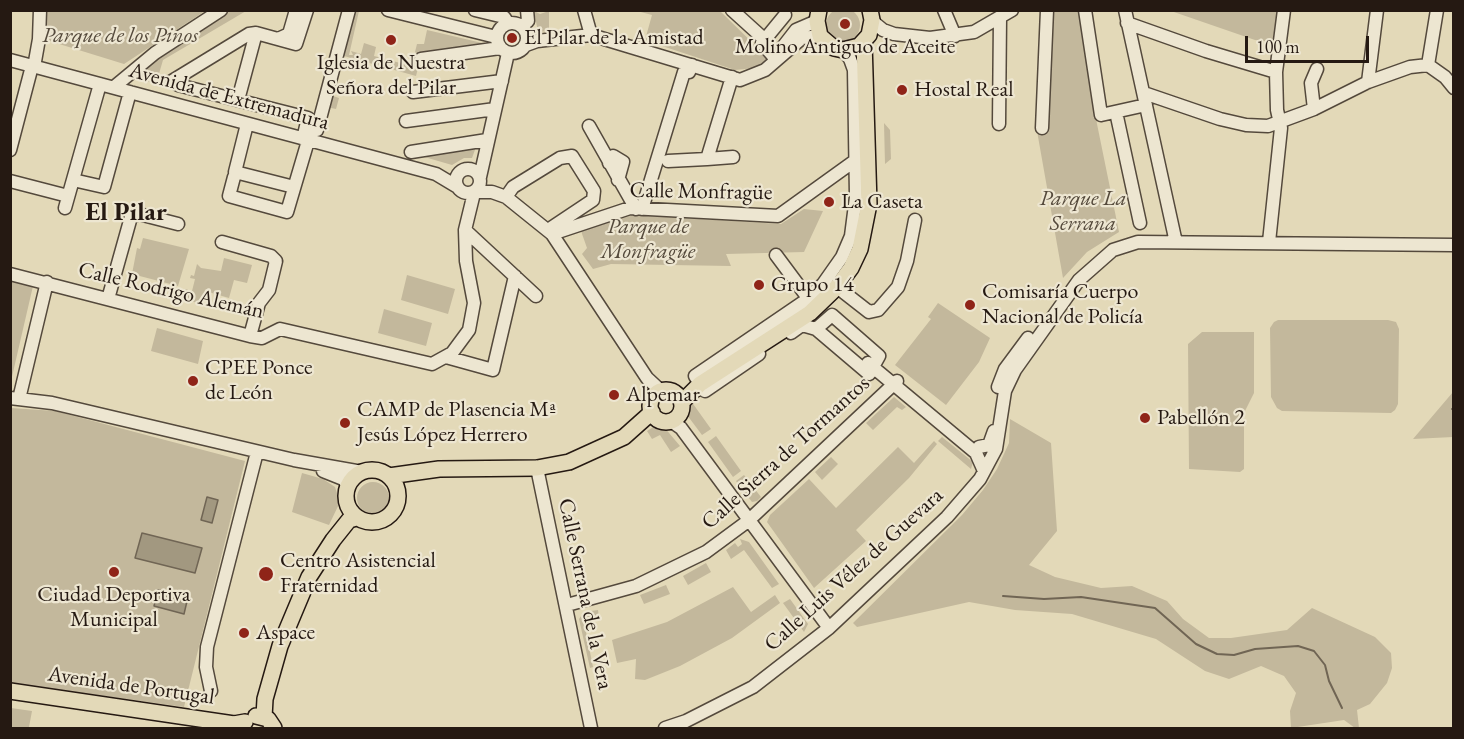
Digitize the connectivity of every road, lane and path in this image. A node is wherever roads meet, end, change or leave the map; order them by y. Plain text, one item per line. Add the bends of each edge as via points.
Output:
1 (40, 10) edge
2 (221, 10) edge
3 (296, 10) edge
4 (307, 10) edge
5 (349, 10) edge
6 (388, 10) edge
7 (475, 10) edge
8 (527, 10) edge
9 (584, 10) edge
10 (732, 10) edge
11 (944, 10) edge
12 (984, 10) edge
13 (1012, 10) edge
14 (1047, 10) edge
15 (1084, 10) edge
16 (1284, 10) edge
17 (1377, 10) edge
18 (1437, 10) edge
19 (783, 13) edge
20 (1126, 17) edge
21 (995, 20) junction
22 (508, 22) junction
23 (819, 22) edge
24 (800, 28) junction
25 (866, 29) edge
26 (256, 33) junction
27 (591, 35) junction
28 (955, 36) junction
29 (528, 37) junction
30 (278, 39) junction
31 (764, 39) junction
32 (501, 46) junction
33 (774, 57) junction
34 (10, 60) edge
35 (422, 60) dead end
36 (693, 65) junction
37 (1428, 65) junction
38 (33, 66) junction
39 (1317, 69) dead end
40 (765, 70) junction
41 (1276, 72) junction
42 (732, 77) junction
43 (502, 81) junction
44 (1368, 82) junction
45 (99, 84) junction
46 (178, 85) junction
47 (114, 87) junction
48 (1454, 88) edge
49 (130, 92) junction
50 (413, 92) dead end
51 (1145, 99) junction
52 (238, 100) junction
53 (172, 103) junction
54 (495, 109) junction
55 (1314, 109) junction
56 (1116, 112) junction
57 (1279, 116) junction
58 (406, 121) dead end
59 (246, 124) junction
60 (999, 124) dead end
61 (589, 126) dead end
62 (1268, 126) junction
63 (1042, 128) dead end
64 (305, 136) junction
65 (487, 140) junction
66 (1279, 143) junction
67 (10, 150) edge
68 (411, 152) dead end
69 (869, 152) junction
70 (734, 157) dead end
71 (707, 159) junction
72 (668, 161) dead end
73 (855, 161) junction
74 (234, 177) dead end
75 (73, 180) junction
76 (10, 181) edge
77 (470, 183) junction
78 (294, 187) junction
79 (68, 196) junction
80 (506, 197) junction
81 (65, 208) dead end
82 (639, 209) junction
83 (915, 220) dead end
84 (1140, 224) dead end
85 (178, 225) dead end
86 (465, 231) junction
87 (550, 232) junction
88 (1175, 238) junction
89 (1454, 239) edge
90 (1270, 240) junction
91 (222, 242) dead end
92 (1454, 245) edge
93 (776, 255) dead end
94 (10, 274) edge
95 (515, 276) junction
96 (47, 282) junction
97 (837, 287) junction
98 (536, 296) dead end
99 (108, 299) junction
100 (811, 306) junction
101 (821, 324) junction
102 (250, 336) junction
103 (446, 357) junction
104 (874, 364) junction
105 (895, 383) junction
106 (700, 384) junction
107 (658, 393) junction
108 (15, 399) edge
109 (671, 413) junction
110 (257, 452) junction
111 (982, 453) junction
112 (294, 460) junction
113 (537, 468) junction
114 (440, 469) junction
115 (362, 472) junction
116 (389, 476) junction
117 (348, 485) junction
118 (398, 493) junction
119 (352, 512) junction
120 (748, 521) junction
121 (567, 605) junction
122 (829, 628) junction
123 (10, 691) edge
124 (211, 691) dead end
125 (10, 701) edge
126 (256, 722) edge
127 (206, 729) edge
128 (591, 729) edge
129 (665, 729) edge

1 - 38 street
2 - 47 street via 155,53
3 - 30 street via 289,34
4 - 30 street via 298,42
5 - 64 street via 317,130
6 - 32 street
7 - 22 street via 504,17
8 - 29 street
9 - 27 street
10 - 31 street
11 - 28 street
12 - 21 street
13 - 21 street
14 - 63 street
15 - 56 street via 1101,115
16 - 41 street
17 - 44 street
18 - 37 street
19 - 24 street
19 - 31 street
20 - 41 street via 1206,51
20 - 51 street
21 - 28 street via 974,32
21 - 60 street
22 - 29 street
22 - 32 street via 500,28
23 - 24 street
23 - 25 main road via 826,43
23 - 40 street
24 - 33 street
25 - 28 street via 913,38
25 - 69 main road via 860,56 866,69
25 - 73 street via 850,59 854,70
26 - 30 street
26 - 46 street via 172,81
26 - 52 street
27 - 29 street
27 - 36 street
29 - 32 street via 518,52
31 - 33 street via 762,46
32 - 35 street
32 - 43 street
33 - 40 street
34 - 38 street, Avenida de Extremadura
36 - 42 street
36 - 82 street via 689,72 684,72
37 - 44 street
37 - 48 street
38 - 45 street, Avenida de Extremadura
38 - 67 street
39 - 55 street via 1311,83
40 - 42 street via 740,80
41 - 57 street
42 - 71 street
43 - 50 street
43 - 54 street
44 - 55 street
45 - 47 street, Avenida de Extremadura
45 - 75 street
46 - 52 street
46 - 53 street
47 - 49 street, Avenida de Extremadura
49 - 53 street, Avenida de Extremadura
49 - 75 street via 104,187
51 - 56 street
51 - 62 street via 1246,125
51 - 88 street
52 - 64 street via 308,118
53 - 59 street, Avenida de Extremadura
54 - 58 street
54 - 65 street
55 - 57 street
56 - 84 street
57 - 62 street
57 - 66 street
59 - 64 street, Avenida de Extremadura
59 - 78 street via 235,172
61 - 82 street via 618,180
62 - 66 street
64 - 77 street, Avenida de Extremadura
64 - 78 street
65 - 68 street
65 - 77 street via 483,159
66 - 90 street
69 - 73 street, Calle Monfragüe
69 - 97 main road via 866,227 851,268
70 - 71 street
71 - 72 street
73 - 82 street, Calle Monfragüe via 778,216
73 - 100 street via 851,236
74 - 78 street via 229,196 286,212
75 - 79 street
76 - 79 street
77 - 80 street, Avenida de Extremadura
77 - 86 street
79 - 81 street
80 - 87 street, Avenida de Extremadura
80 - 87 street via 513,187 560,158 572,156 594,191 593,200
82 - 87 street, Calle Monfragüe
83 - 97 street via 898,287 878,310 873,312
85 - 99 street via 139,214 131,217
86 - 95 street
86 - 103 street via 474,303 469,330
87 - 107 street, Avenida de Extremadura
88 - 90 street
88 - 111 street via 1123,240 1084,266 1005,369 996,398 994,434
89 - 90 street
90 - 92 street
90 - 111 street via 1138,242 1113,250 1079,280 1014,370 1005,391 999,440
91 - 102 street via 271,256 276,261
93 - 100 street
94 - 96 street, Calle Rodrigo Alemán
95 - 98 street
95 - 103 street via 493,370
96 - 99 street, Calle Rodrigo Alemán
96 - 108 street
97 - 100 main road
99 - 102 street, Calle Rodrigo Alemán
100 - 101 street
100 - 106 main road
101 - 104 street via 869,374
101 - 104 street via 832,315 879,356
101 - 106 street via 802,325 705,391
102 - 103 street, Calle Rodrigo Alemán via 262,338 280,329 432,364
104 - 105 street
105 - 111 street
105 - 120 street, Calle Sierra de Tormantos
106 - 109 main road
107 - 109 main road via 651,403
107 - 109 main road via 670,390
108 - 110 street via 57,404
109 - 113 main road via 581,458
109 - 120 street
110 - 112 street
110 - 124 street via 207,647
111 - 122 street, Calle Luis Vélez de Guevara via 984,471 980,479 947,517
112 - 115 street
112 - 117 street via 343,479
113 - 114 main road
113 - 121 street, Calle Serrana de la Vera
114 - 116 main road
114 - 118 main road via 410,482
115 - 116 main road via 376,470
115 - 117 main road
116 - 118 main road
117 - 119 main road via 346,500
118 - 119 main road via 396,507 387,519 372,523
119 - 126 main road via 309,577 280,646
120 - 121 street, Calle Sierra de Tormantos via 706,552 661,576
120 - 122 street
121 - 128 street, Calle Serrana de la Vera
122 - 129 street, Calle Luis Vélez de Guevara via 753,687
123 - 126 main road, Avenida de Portugal via 234,724
125 - 127 main road, Avenida de Portugal

